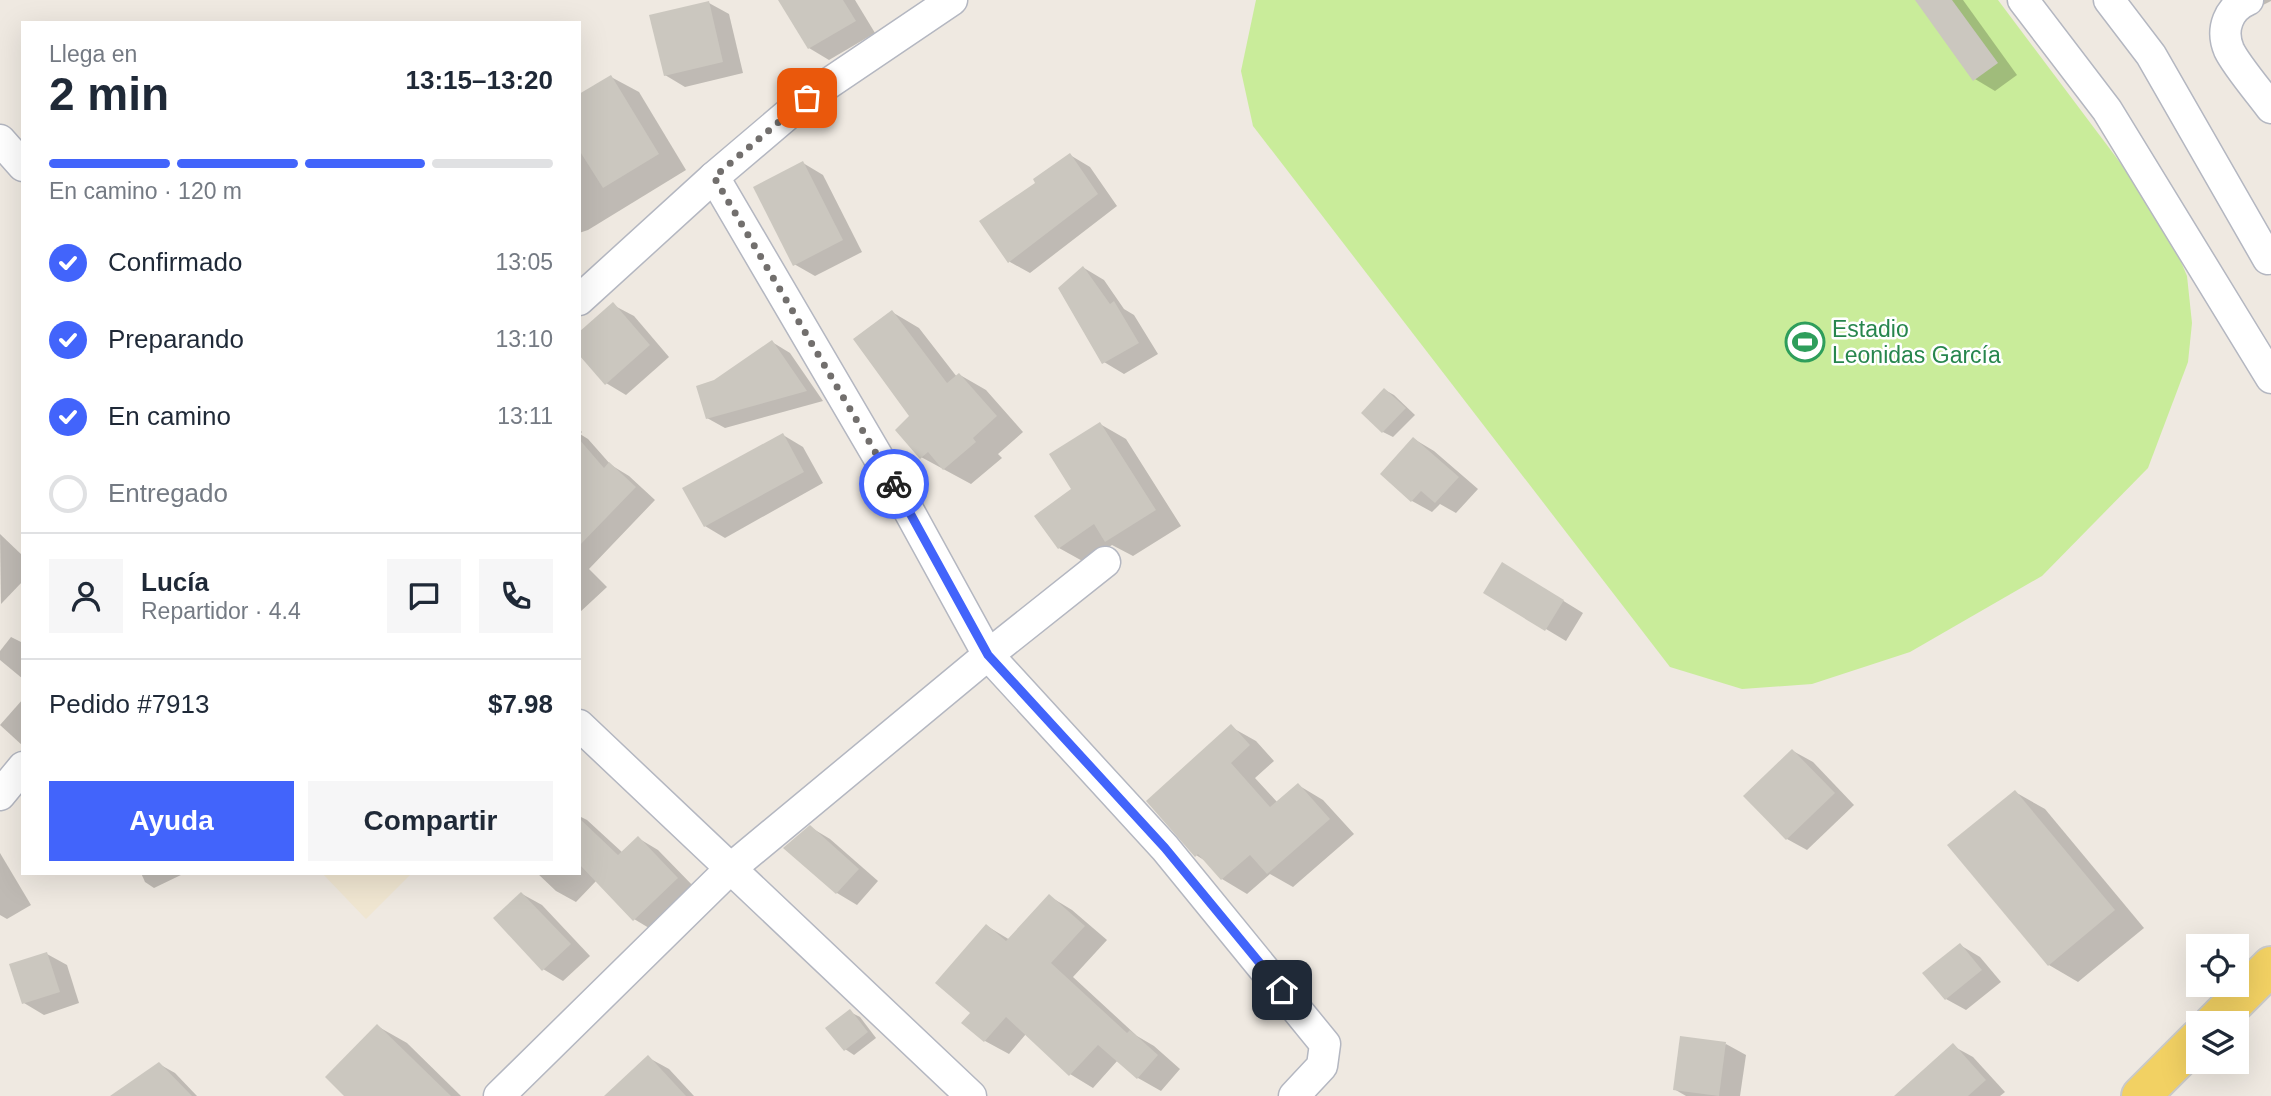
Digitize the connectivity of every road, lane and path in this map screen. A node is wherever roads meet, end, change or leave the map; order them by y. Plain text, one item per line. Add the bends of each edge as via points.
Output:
1 (952, 0) edge
2 (2023, 0) edge
3 (2109, 0) edge
4 (2248, 0) edge
5 (2271, 108) edge
6 (0, 139) edge
7 (21, 164) edge
8 (714, 177) junction
9 (2268, 260) dead end
10 (581, 298) edge
11 (2271, 378) edge
12 (1105, 562) dead end
13 (988, 655) junction
14 (581, 727) edge
15 (21, 769) edge
16 (0, 795) edge
17 (730, 869) junction
18 (2271, 966) edge
19 (2226, 1011) edge
20 (2186, 1051) edge
21 (499, 1096) edge
22 (971, 1096) edge
23 (1294, 1096) edge
24 (2141, 1096) edge

1 - 8 street via 807,98
2 - 11 street via 2106,110
3 - 9 street via 2151,55
4 - 5 street via 2236,5 2226,23 2228,49
6 - 7 street
8 - 10 street
8 - 13 street
12 - 13 street
13 - 17 street
13 - 23 street via 1165,848 1325,1044 1322,1066
14 - 17 street
15 - 16 street
17 - 21 street
17 - 22 street
18 - 19 main road
20 - 24 main road

